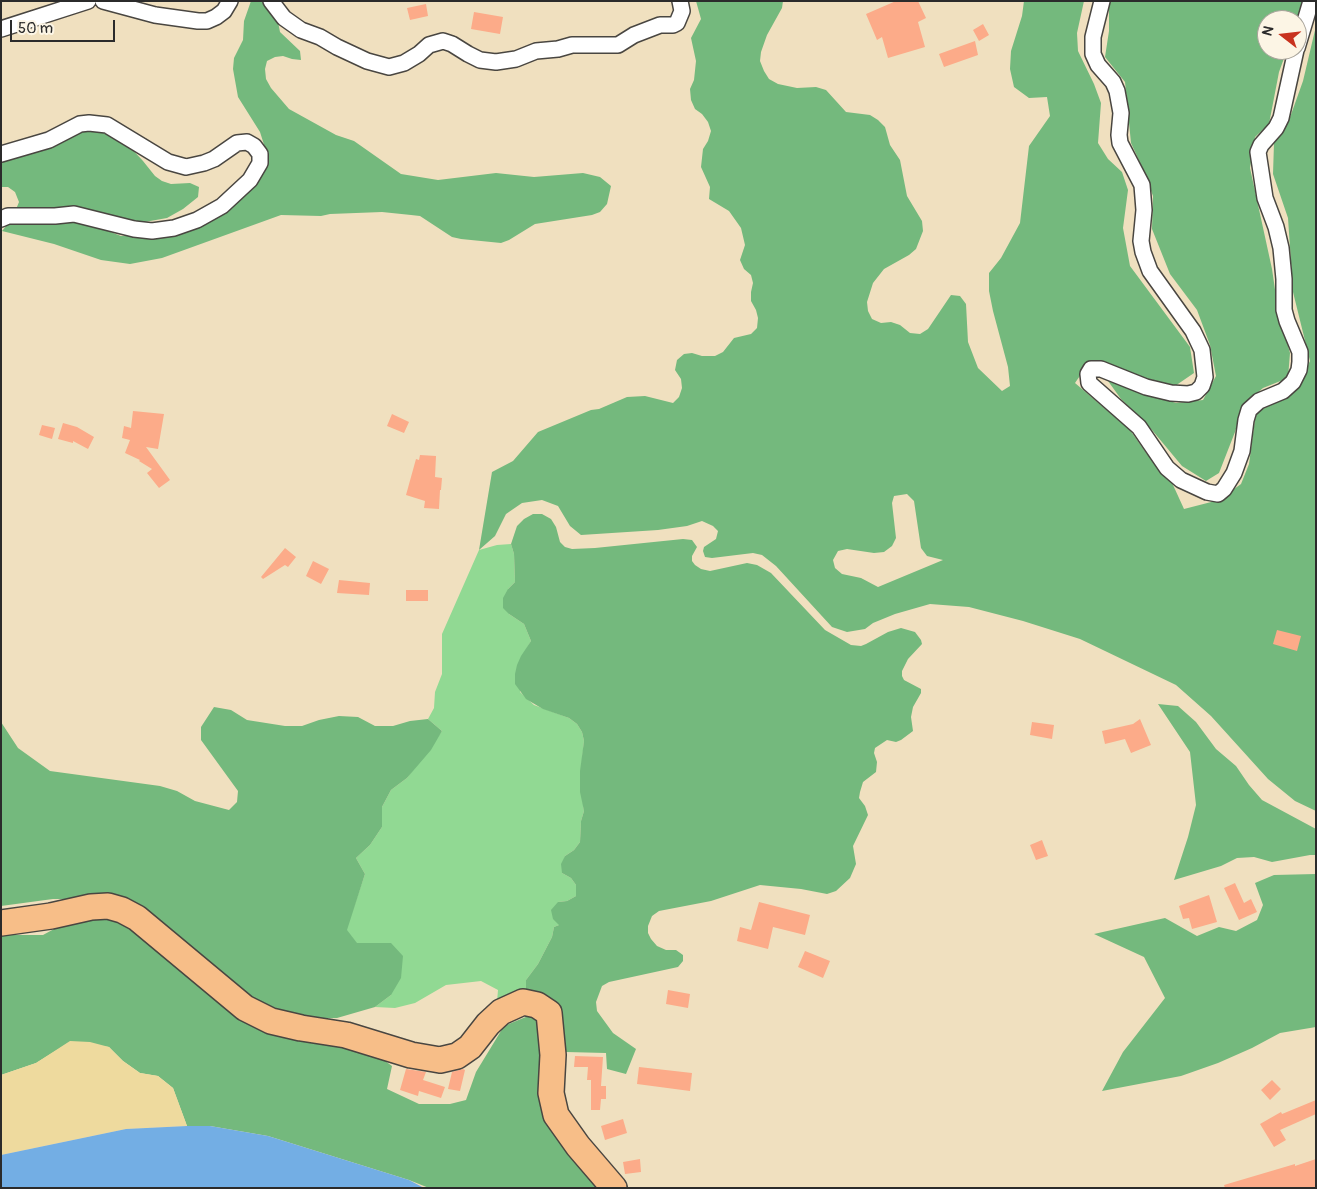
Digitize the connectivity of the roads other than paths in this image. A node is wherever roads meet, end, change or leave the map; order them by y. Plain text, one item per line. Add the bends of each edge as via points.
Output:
1 (88, 1) edge
2 (103, 1) edge
3 (230, 1) edge
4 (271, 1) edge
5 (680, 1) edge
6 (1102, 1) edge
7 (1311, 1) edge
8 (1307, 15) edge
9 (1, 29) edge
10 (1294, 60) edge
11 (1, 154) edge
12 (1, 219) edge
13 (1, 923) edge
14 (614, 1188) edge

1 - 9 street
2 - 3 street via 198,22 216,17
4 - 5 street via 284,18 300,30 366,61 389,68 404,64 429,45 443,41 480,60 496,62 572,45 618,45 660,25 673,25 682,11
6 - 10 street via 1093,37 1093,54 1117,91 1121,113 1120,143 1142,185 1143,252 1150,271 1193,331 1202,350 1205,377 1196,392 1188,394 1146,387 1101,369 1091,369 1089,383 1140,427 1167,468 1181,480 1207,492 1218,494 1234,473 1242,451 1249,410 1259,401 1283,391 1299,370 1300,352 1284,310 1279,236 1265,198 1258,152 1281,118
7 - 8 street
11 - 12 street via 49,140 80,124 89,123 107,125 168,162 186,167 214,159 237,143 247,142 260,154 260,163 250,180 222,206 174,228 134,230 74,214 8,216
13 - 14 highway via 91,907 108,906 122,910 137,918 245,1008 271,1021 346,1035 440,1060 457,1056 470,1047 501,1012 523,1002 537,1004 549,1012 553,1055 551,1093 556,1115

